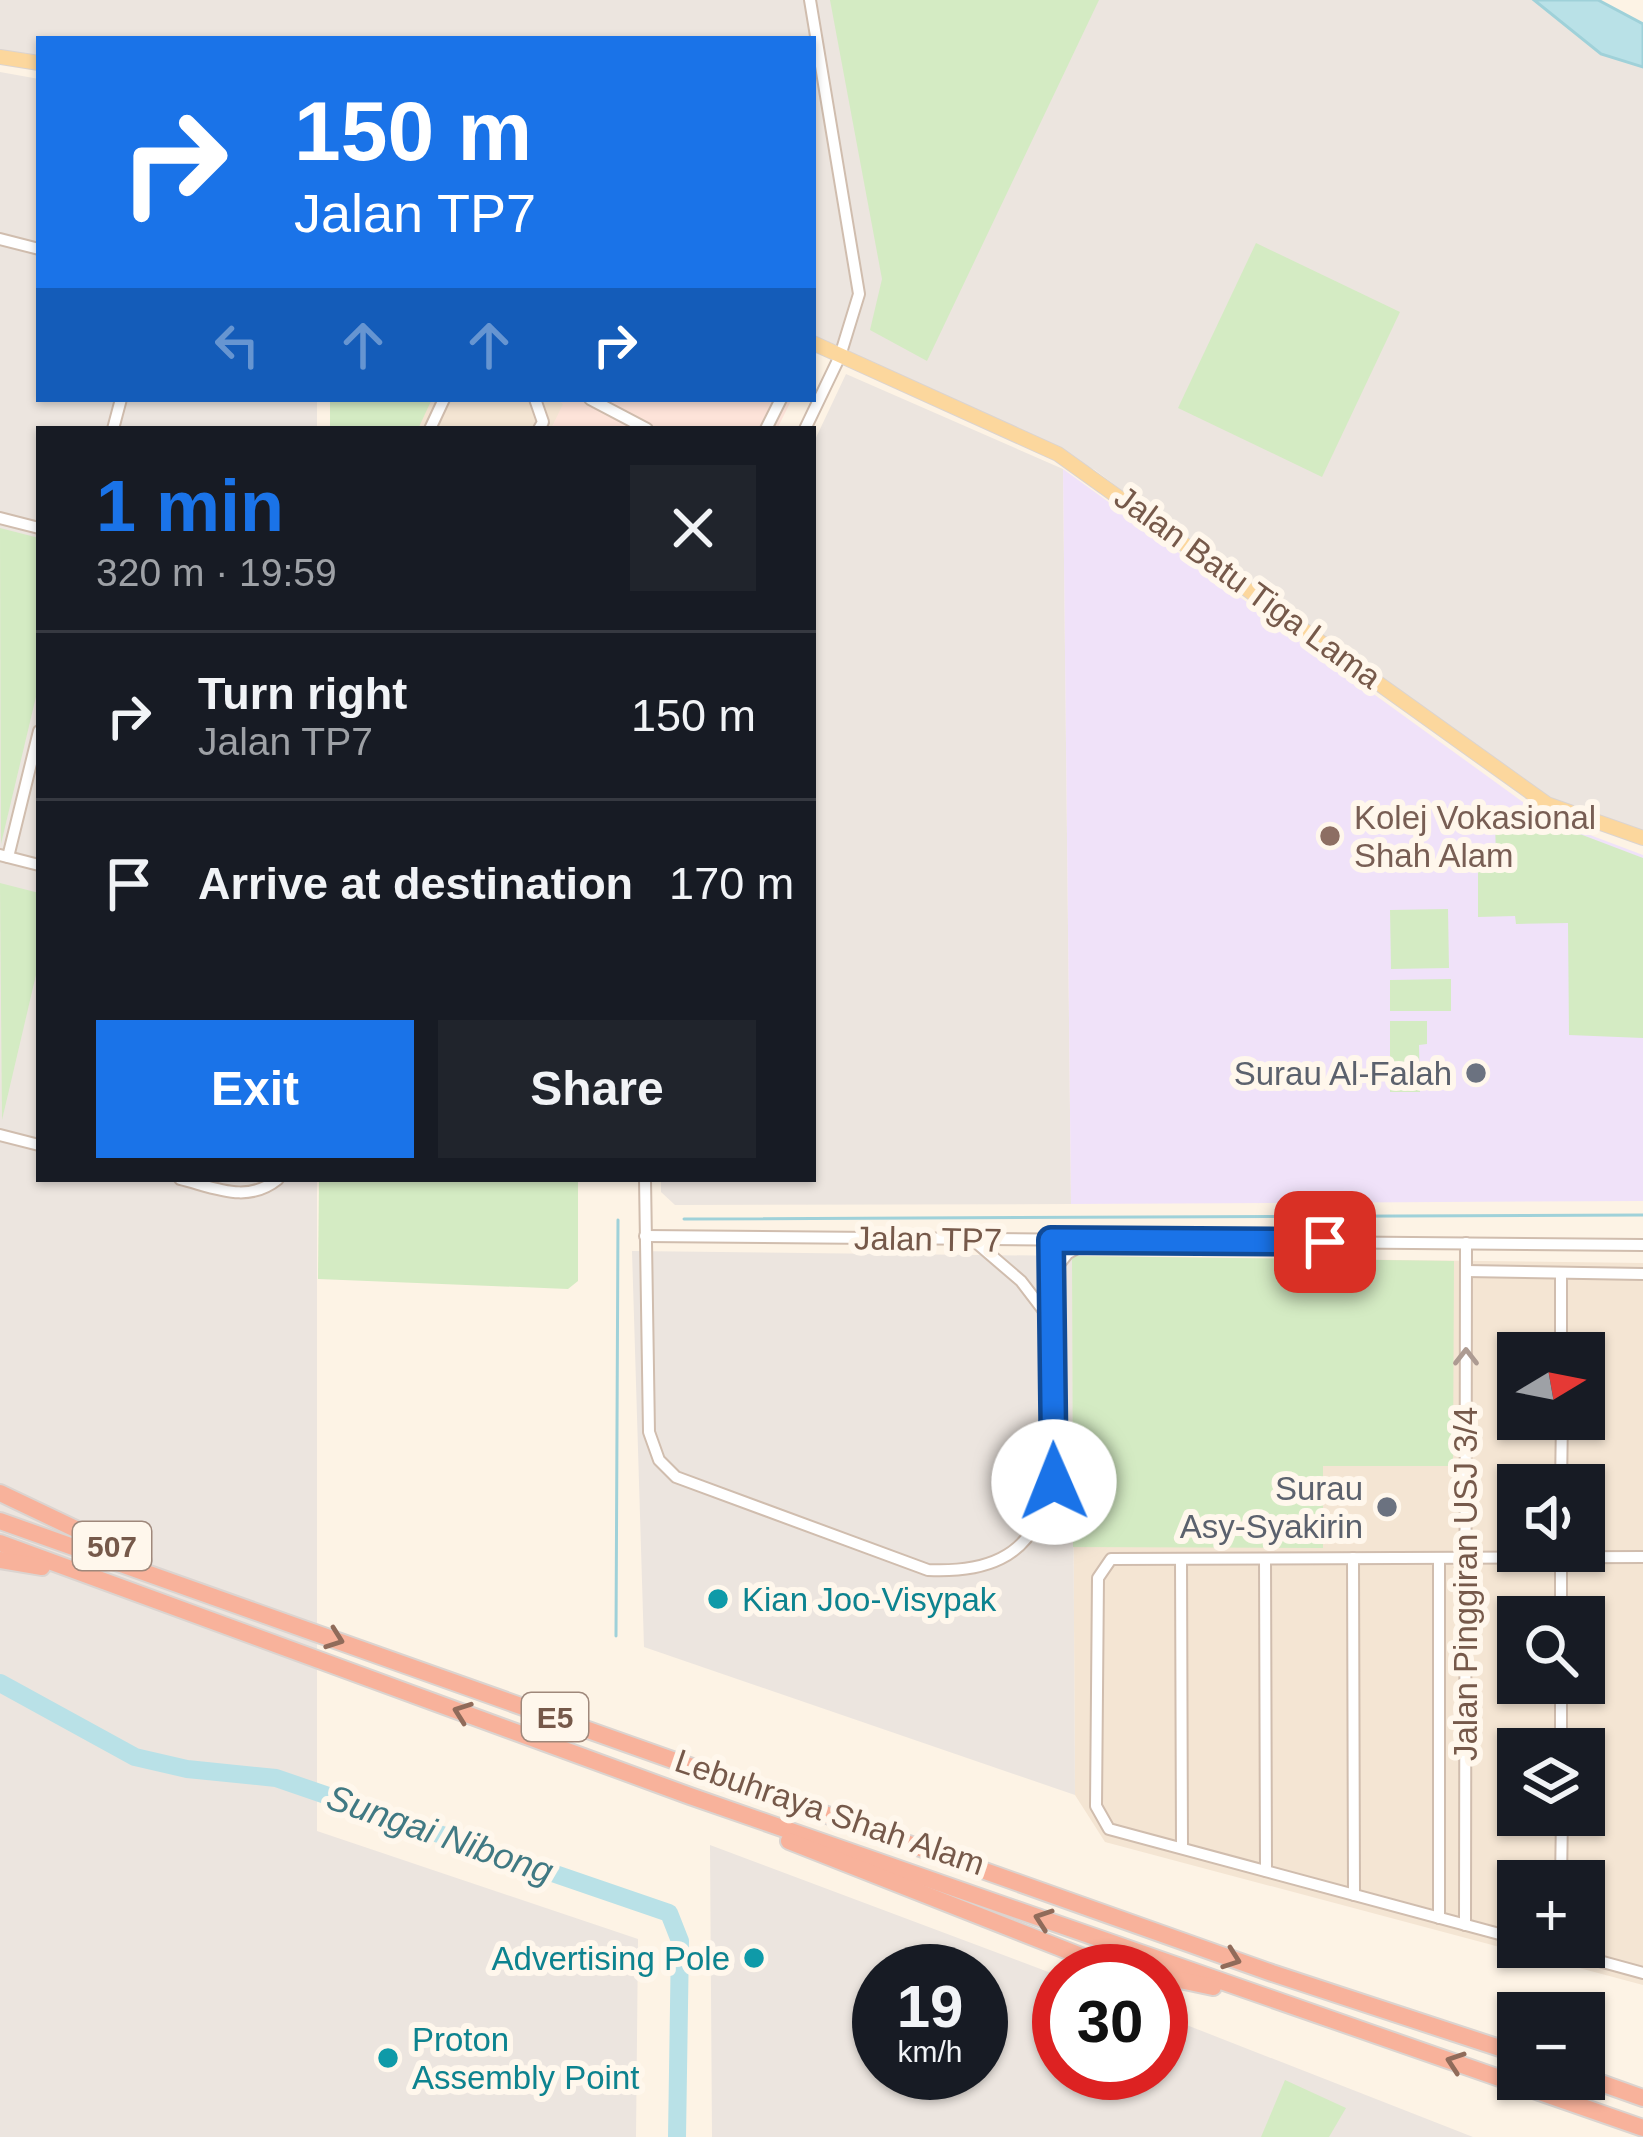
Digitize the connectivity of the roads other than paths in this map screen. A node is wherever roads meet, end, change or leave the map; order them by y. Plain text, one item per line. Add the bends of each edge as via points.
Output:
1 (810, 0) edge
2 (0, 57) edge
3 (36, 63) edge
4 (0, 239) edge
5 (36, 248) edge
6 (816, 344) edge
7 (840, 356) junction
8 (596, 402) edge
9 (641, 426) edge
10 (806, 426) edge
11 (0, 518) edge
12 (36, 527) edge
13 (36, 742) edge
14 (1643, 838) edge
15 (4, 856) edge
16 (36, 864) edge
17 (0, 1136) edge
18 (36, 1144) edge
19 (192, 1182) edge
20 (273, 1182) edge
21 (645, 1182) edge
22 (645, 1236) junction
23 (972, 1239) junction
24 (1051, 1240) junction
25 (1091, 1240) junction
26 (1466, 1244) junction
27 (1643, 1245) edge
28 (1466, 1271) junction
29 (1562, 1273) junction
30 (1052, 1274) junction
31 (1643, 1274) edge
32 (1052, 1322) junction
33 (1562, 1332) edge
34 (0, 1493) edge
35 (0, 1521) edge
36 (0, 1544) edge
37 (1605, 1556) edge
38 (1497, 1557) edge
39 (1643, 1557) edge
40 (1353, 1558) junction
41 (1438, 1558) junction
42 (1465, 1558) junction
43 (1181, 1559) junction
44 (1265, 1559) junction
45 (0, 1560) edge
46 (91, 1575) junction
47 (225, 1600) junction
48 (690, 1796) junction
49 (1182, 1848) junction
50 (1266, 1871) junction
51 (1354, 1895) junction
52 (1439, 1918) junction
53 (1465, 1924) junction
54 (1497, 1933) edge
55 (1049, 1944) edge
56 (1605, 1962) edge
57 (1643, 1972) edge
58 (1188, 1982) edge
59 (1313, 2012) junction
60 (1497, 2047) edge
61 (1605, 2085) edge
62 (1643, 2098) edge
63 (1643, 2128) edge

1 - 7 street via 859,277 857,311
2 - 3 main road
4 - 5 street
6 - 7 main road, Jalan Batu Tiga Lama
7 - 10 street
7 - 14 main road, Jalan Batu Tiga Lama via 1058,454 1547,804
8 - 9 street
11 - 12 street
13 - 15 street
15 - 16 street
17 - 18 street
19 - 20 street via 248,1196
21 - 22 street
22 - 23 street, Jalan TP7
22 - 32 street via 649,1432 658,1460 676,1477 928,1570 971,1573 1001,1561 1031,1534 1054,1482
23 - 24 street, Jalan TP7
23 - 32 street via 1021,1281
24 - 25 street, Jalan TP7
24 - 30 street
25 - 26 street, Jalan TP7
25 - 30 street
26 - 27 street, Jalan TP7
26 - 28 street, Jalan Pinggiran USJ 3/4
28 - 29 street
42 -> 28 street, Jalan Pinggiran USJ 3/4
29 - 31 street
29 - 33 street
30 - 32 street
34 - 47 highway, 507
35 - 47 highway, Lebuhraya Shah Alam / E5
36 - 46 highway, Lebuhraya Shah Alam / E5
37 - 39 street
38 - 42 street
40 - 41 street
40 - 44 street
40 - 51 street
41 - 42 street
41 - 52 street, Jalan Pinggiran USJ 3/4
42 - 53 street, Jalan Pinggiran USJ 3/4
43 - 44 street
43 - 49 street
43 - 49 street via 1112,1559 1097,1578 1096,1806 1109,1829
44 - 50 street
45 - 46 highway, 507
48 -> 46 highway, Lebuhraya Shah Alam / E5
47 -> 60 highway, Lebuhraya Shah Alam / E5
48 - 55 highway
59 -> 48 highway, Lebuhraya Shah Alam / E5
49 - 50 street
50 - 51 street
51 - 52 street
52 - 53 street
53 - 54 street
56 - 57 street
58 - 59 highway
63 -> 59 highway, Lebuhraya Shah Alam / E5
61 - 62 highway

